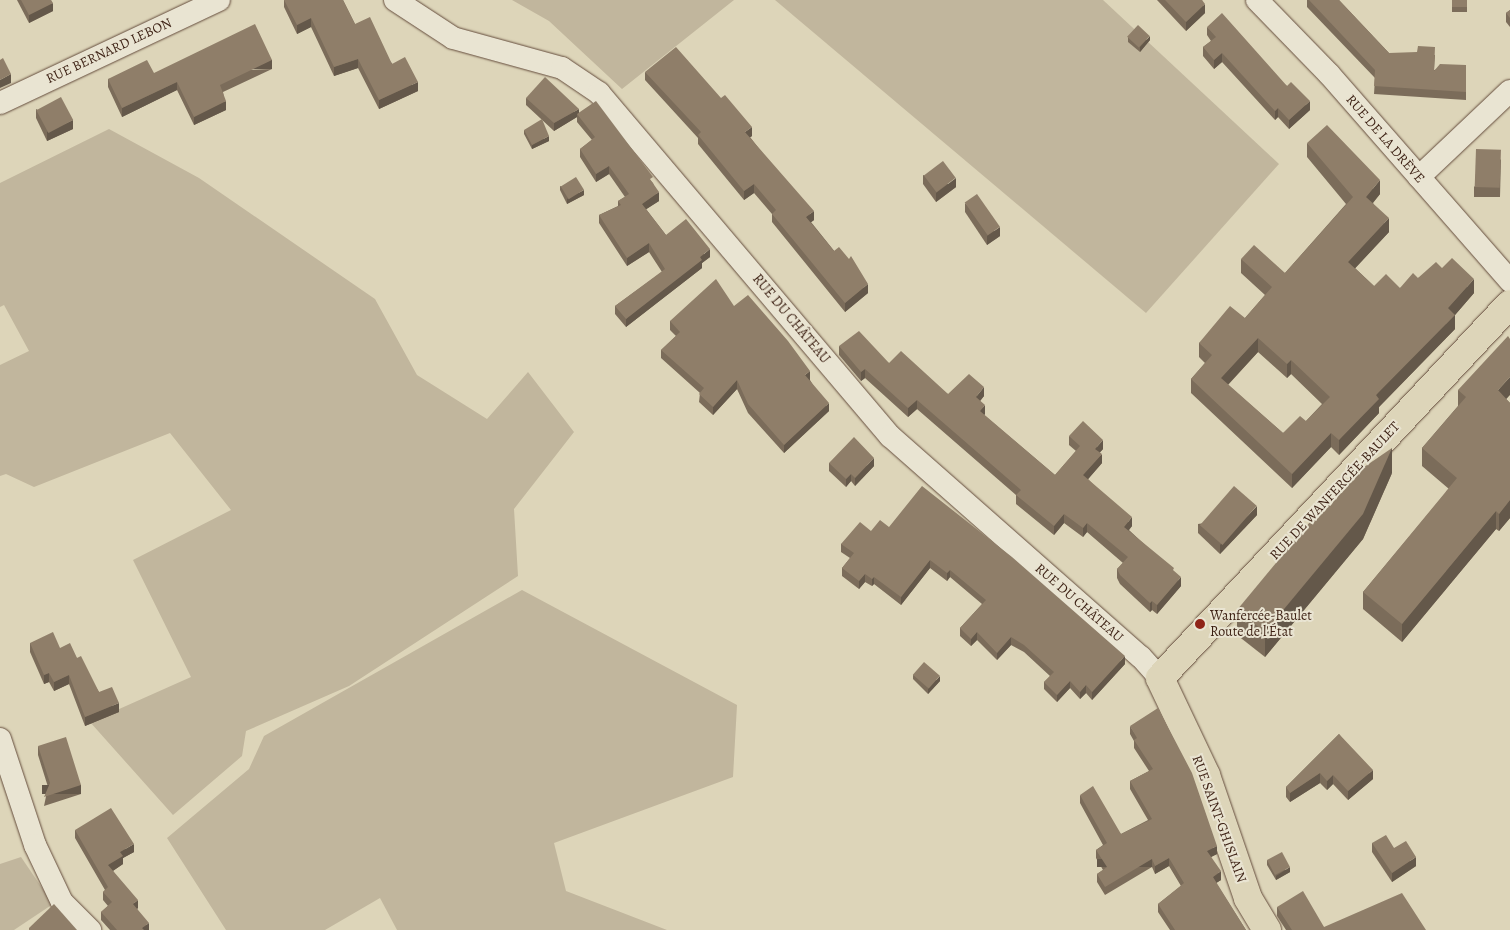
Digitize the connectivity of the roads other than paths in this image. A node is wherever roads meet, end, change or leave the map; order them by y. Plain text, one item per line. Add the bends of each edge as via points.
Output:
1 (219, 0) edge
2 (1257, 0) edge
3 (398, 3) edge
4 (1510, 91) edge
5 (0, 103) edge
6 (1418, 177) junction
7 (1510, 281) edge
8 (1510, 304) edge
9 (1160, 678) junction
10 (0, 740) edge
11 (90, 930) edge
12 (1267, 930) edge

1 - 5 street, RUE BERNARD LEBON
2 - 6 street, RUE DE LA DRÈVE via 1329,74
3 - 9 street, RUE DU CHÂTEAU via 453,38 562,68 599,93 890,436 1142,657
4 - 6 street
6 - 7 street, RUE DE LA DRÈVE
8 - 9 main road, RUE DE WANFERCÉE-BAULET
9 - 12 main road, RUE SAINT-GHISLAIN via 1206,775 1248,898
10 - 11 street via 35,845 62,902

